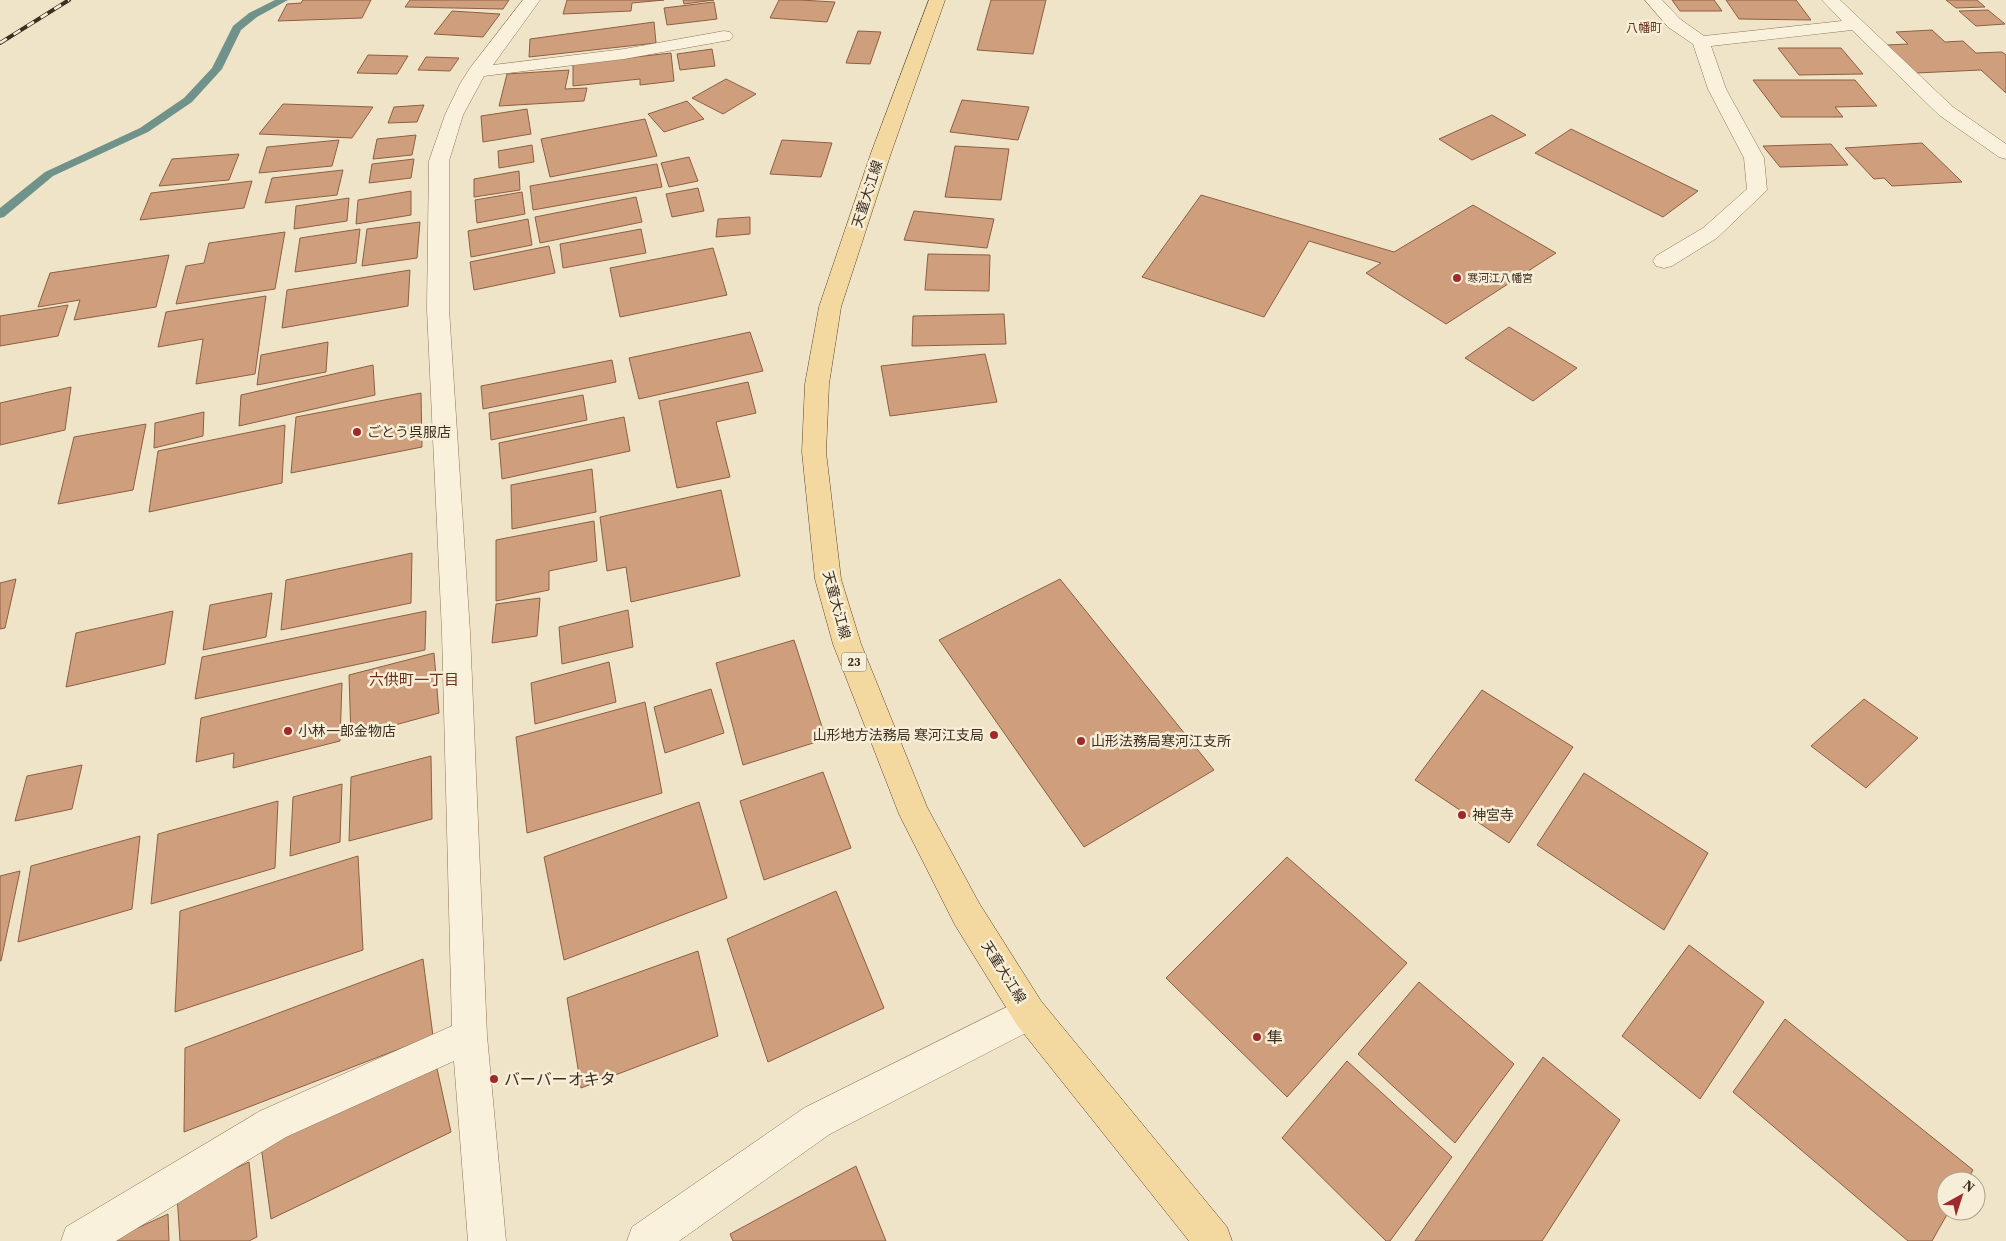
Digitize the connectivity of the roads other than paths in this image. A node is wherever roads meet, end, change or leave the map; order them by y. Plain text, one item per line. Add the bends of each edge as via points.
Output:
1 (532, 0) edge
2 (937, 0) edge
3 (1653, 0) edge
4 (1830, 0) edge
5 (1855, 25) junction
6 (724, 36) dead end
7 (1702, 42) junction
8 (476, 72) junction
9 (2006, 153) edge
10 (1664, 261) dead end
11 (1029, 1013) junction
12 (470, 1036) junction
13 (80, 1241) edge
14 (487, 1241) edge
15 (646, 1241) edge
16 (1213, 1241) edge

1 - 8 lane
2 - 11 main road, 天童大江線 / 23 via 881,153 830,308 817,384 814,452 828,579 847,644 877,723 914,814 967,914
3 - 7 lane via 1674,23
4 - 5 lane
5 - 7 lane
5 - 9 lane via 1946,111
6 - 8 lane via 624,54
7 - 10 lane via 1717,89 1754,158 1757,190 1710,233
8 - 12 lane via 454,115 440,161 438,309 456,632
11 - 15 lane via 817,1121
11 - 16 main road, 天童大江線 / 23
12 - 13 lane via 273,1124
12 - 14 lane

